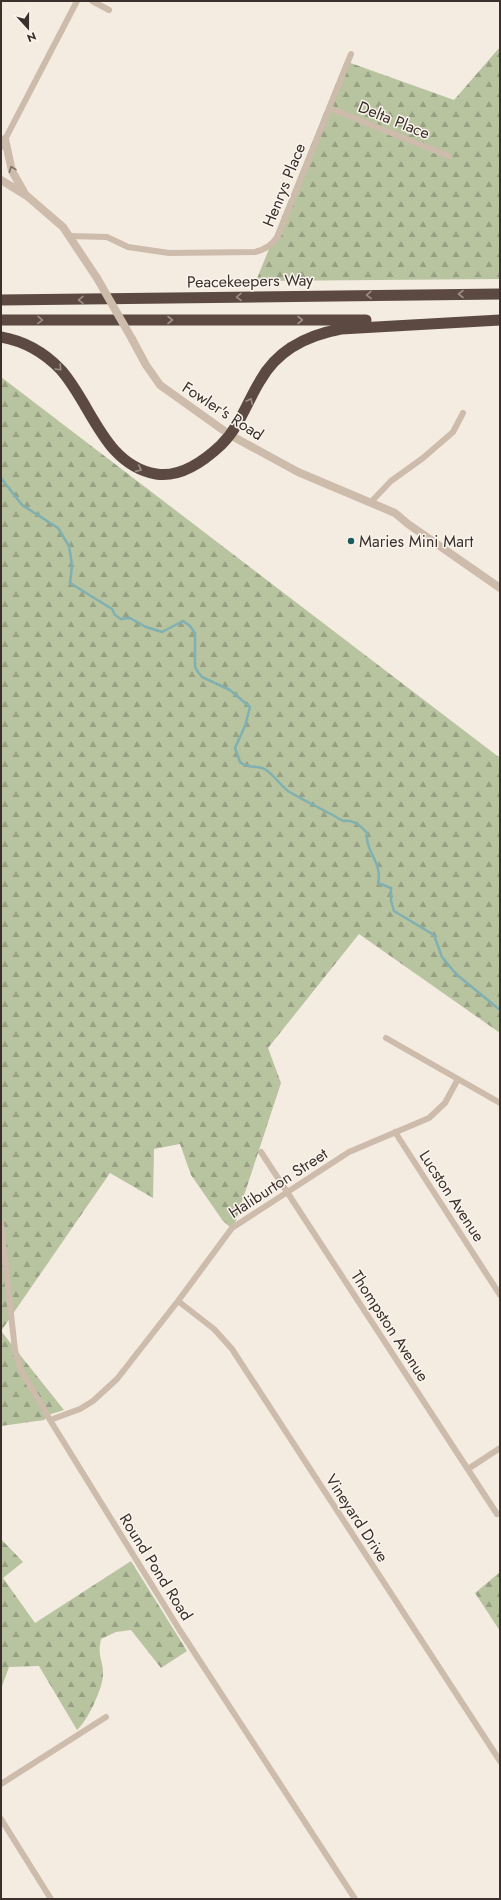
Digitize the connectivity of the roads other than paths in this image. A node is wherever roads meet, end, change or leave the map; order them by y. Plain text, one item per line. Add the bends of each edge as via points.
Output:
1 (78, 1) edge
2 (92, 1) edge
3 (109, 10) dead end
4 (350, 54) dead end
5 (329, 108) junction
6 (3, 141) edge
7 (1, 148) edge
8 (449, 156) dead end
9 (1, 180) edge
10 (27, 196) junction
11 (69, 236) junction
12 (500, 294) edge
13 (1, 300) edge
14 (1, 320) edge
15 (500, 320) edge
16 (1, 336) edge
17 (463, 413) dead end
18 (230, 435) junction
19 (371, 502) junction
20 (500, 588) edge
21 (386, 1038) dead end
22 (458, 1079) junction
23 (500, 1103) edge
24 (396, 1132) junction
25 (262, 1152) dead end
26 (287, 1192) junction
27 (1, 1224) edge
28 (500, 1294) edge
29 (178, 1301) junction
30 (50, 1420) junction
31 (500, 1448) edge
32 (468, 1469) junction
33 (497, 1514) dead end
34 (106, 1717) dead end
35 (500, 1761) edge
36 (1, 1784) edge
37 (1, 1820) edge
38 (51, 1899) edge
39 (355, 1899) edge

1 - 6 street
2 - 3 street
4 - 5 street, Henrys Place
5 - 8 street, Delta Place
5 - 11 street, Henrys Place via 278,236 273,244 264,249 255,252 169,253 128,247 107,237
6 - 7 street
10 -> 6 street via 12,171
9 - 10 street, Fowler's Road
10 - 11 street, Fowler's Road via 63,227
11 - 18 street, Fowler's Road, bridge via 97,278 160,385
12 -> 13 highway, Peacekeepers Way
14 -> 15 highway
18 -> 15 highway via 240,422 268,369 291,347 306,338 341,329
16 -> 18 highway via 37,350 61,371 108,441 119,455 133,466 161,475 175,474 204,459
17 - 19 street via 453,432 391,481
18 - 19 street, Fowler's Road via 298,472
19 - 20 street, Fowler's Road via 395,513
21 - 22 street
22 - 23 street
22 - 24 street, Haliburton Street via 445,1103 435,1114
24 - 26 street, Haliburton Street via 349,1152
24 - 28 street, Lucston Avenue
25 - 26 street, Thompston Avenue
26 - 29 street, Haliburton Street via 232,1228
26 - 32 street, Thompston Avenue
27 - 30 street, Round Pond Road via 15,1350 20,1368
29 - 30 street, Haliburton Street via 131,1362 104,1392 80,1409
29 - 35 street, Vineyard Drive via 214,1329 232,1349
30 - 39 street, Round Pond Road via 192,1649
31 - 32 street
32 - 33 street, Thompston Avenue
34 - 36 street
37 - 38 street

